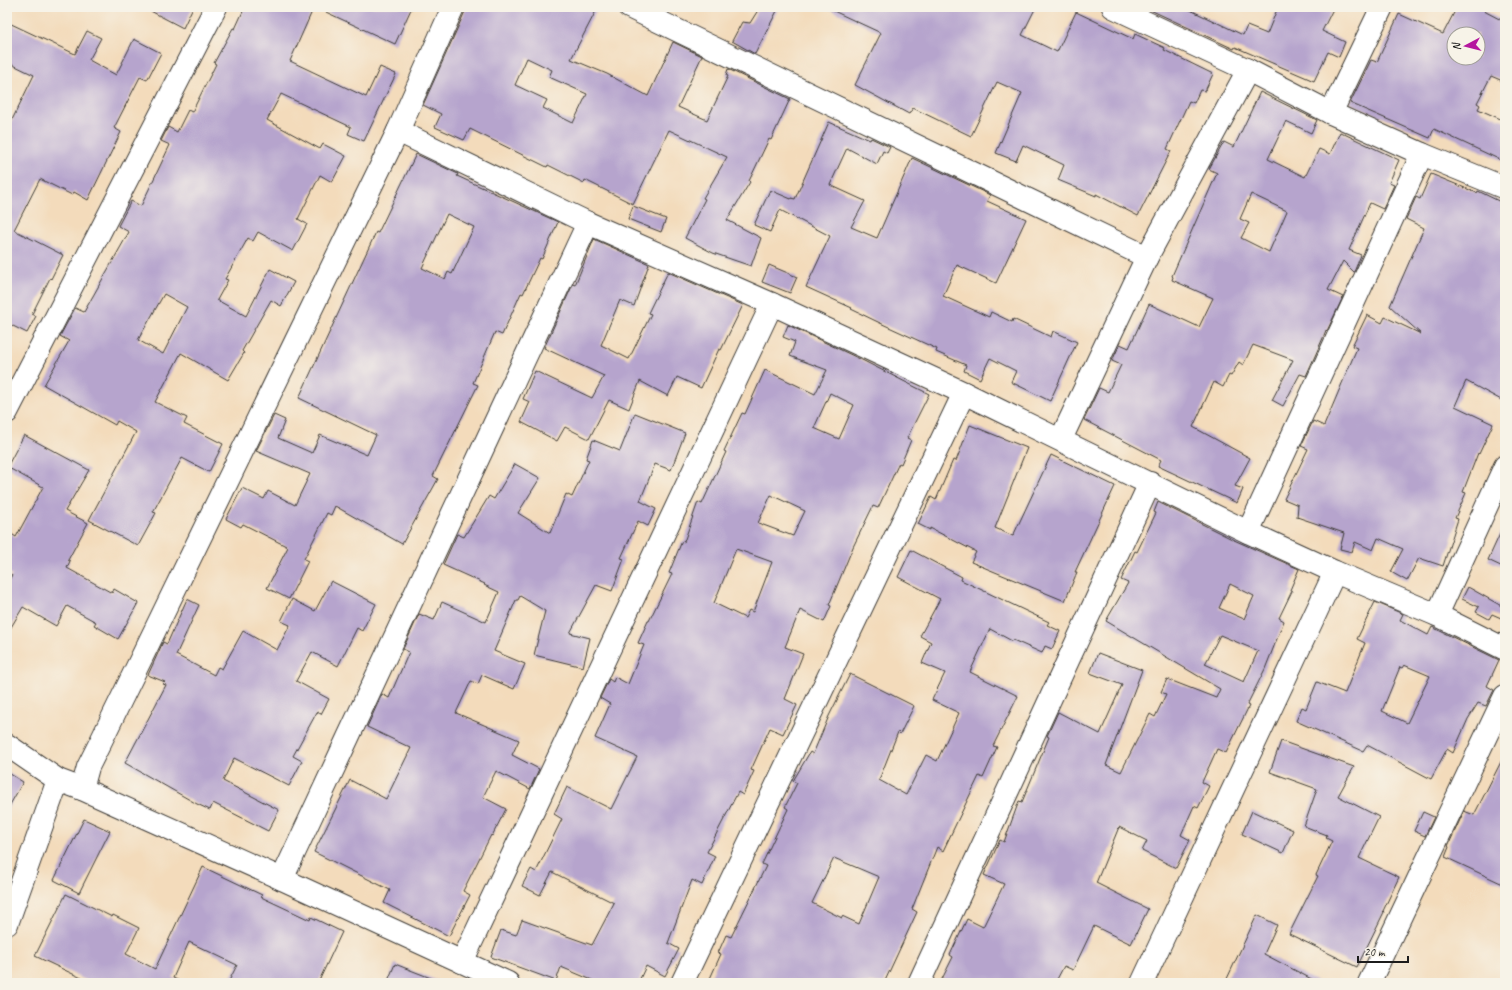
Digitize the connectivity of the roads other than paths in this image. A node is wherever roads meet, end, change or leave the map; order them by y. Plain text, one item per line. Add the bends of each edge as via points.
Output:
1 (216, 7) edge
2 (629, 7) edge
3 (1113, 7) edge
4 (1382, 7) edge
5 (445, 10) edge
6 (1149, 15) edge
7 (1248, 70) junction
8 (1331, 113) junction
9 (398, 131) junction
10 (1422, 154) junction
11 (1505, 188) edge
12 (588, 222) junction
13 (1147, 257) junction
14 (772, 304) junction
15 (964, 393) junction
16 (7, 412) edge
17 (1061, 439) junction
18 (1505, 466) edge
19 (1150, 483) junction
20 (1248, 532) junction
21 (1335, 572) junction
22 (1437, 614) junction
23 (1505, 649) edge
24 (1505, 696) edge
25 (7, 745) edge
26 (58, 780) junction
27 (82, 789) junction
28 (282, 878) junction
29 (7, 924) edge
30 (462, 962) junction
31 (508, 983) edge
32 (682, 983) edge
33 (919, 983) edge
34 (1142, 983) edge
35 (1369, 983) edge

1 - 16 street
2 - 13 street
3 - 6 street
4 - 8 street
5 - 9 street
6 - 7 street
7 - 8 street
7 - 13 street
8 - 10 street
9 - 12 street
9 - 27 street via 88,768
10 - 11 street
10 - 20 street
12 - 14 street
12 - 28 street
13 - 17 street
14 - 15 street
14 - 30 street
15 - 17 street
15 - 32 street
17 - 19 street
18 - 22 street
19 - 20 street
19 - 33 street
20 - 21 street
21 - 22 street
21 - 34 street
22 - 23 street
24 - 35 street
25 - 26 street
26 - 27 street
26 - 29 street
27 - 28 street
28 - 30 street
30 - 31 street

